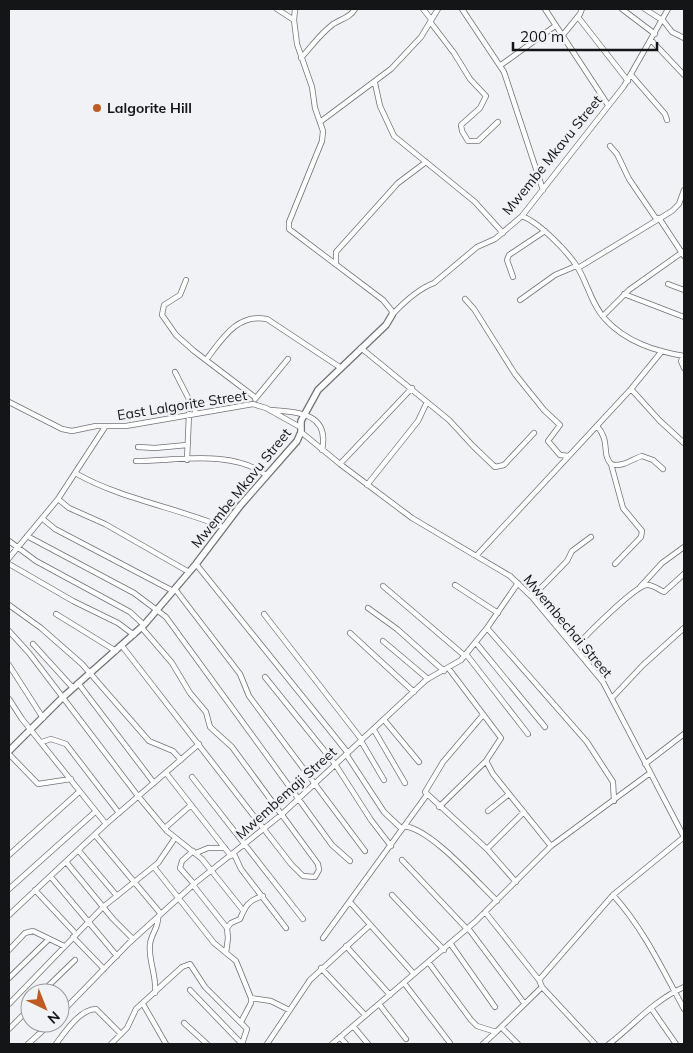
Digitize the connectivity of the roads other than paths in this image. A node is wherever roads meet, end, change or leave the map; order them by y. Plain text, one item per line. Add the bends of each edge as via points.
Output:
1 (276, 9) edge
2 (295, 9) edge
3 (355, 9) edge
4 (424, 9) edge
5 (438, 9) edge
6 (462, 9) edge
7 (545, 9) edge
8 (582, 9) edge
9 (622, 9) edge
10 (645, 9) edge
11 (668, 9) edge
12 (578, 17) junction
13 (294, 20) junction
14 (662, 20) junction
15 (431, 21) junction
16 (555, 26) junction
17 (655, 34) junction
18 (562, 36) junction
19 (684, 38) edge
20 (651, 40) junction
21 (301, 58) junction
22 (500, 65) junction
23 (684, 74) edge
24 (632, 76) junction
25 (628, 81) junction
26 (375, 83) junction
27 (608, 105) junction
28 (667, 120) dead end
29 (320, 122) junction
30 (498, 122) dead end
31 (610, 146) dead end
32 (426, 162) junction
33 (543, 190) junction
34 (684, 190) edge
35 (522, 216) junction
36 (658, 219) junction
37 (545, 231) junction
38 (503, 233) junction
39 (683, 254) edge
40 (336, 263) junction
41 (577, 267) junction
42 (513, 277) dead end
43 (186, 280) dead end
44 (668, 284) dead end
45 (684, 290) edge
46 (624, 294) junction
47 (465, 299) dead end
48 (520, 300) dead end
49 (392, 315) junction
50 (603, 316) junction
51 (684, 317) edge
52 (361, 348) junction
53 (662, 351) junction
54 (684, 356) edge
55 (288, 359) dead end
56 (206, 360) junction
57 (341, 368) junction
58 (684, 368) edge
59 (175, 372) dead end
60 (412, 388) junction
61 (632, 389) junction
62 (256, 398) junction
63 (9, 402) edge
64 (427, 402) junction
65 (250, 405) junction
66 (270, 410) junction
67 (304, 413) junction
68 (189, 414) junction
69 (196, 414) junction
70 (597, 426) junction
71 (105, 427) junction
72 (301, 430) junction
73 (534, 433) dead end
74 (684, 442) edge
75 (187, 445) junction
76 (138, 447) dead end
77 (322, 450) junction
78 (570, 455) junction
79 (187, 460) junction
80 (136, 461) dead end
81 (340, 464) junction
82 (611, 464) junction
83 (663, 469) dead end
84 (76, 474) junction
85 (266, 475) junction
86 (367, 485) junction
87 (58, 499) junction
88 (43, 519) junction
89 (223, 527) junction
90 (27, 536) junction
91 (590, 537) dead end
92 (9, 541) edge
93 (684, 547) edge
94 (17, 548) junction
95 (476, 555) junction
96 (9, 558) edge
97 (9, 564) edge
98 (196, 564) junction
99 (615, 564) dead end
100 (189, 572) junction
101 (684, 574) edge
102 (518, 583) junction
103 (455, 585) dead end
104 (383, 586) dead end
105 (174, 590) junction
106 (639, 590) junction
107 (532, 597) junction
108 (9, 605) edge
109 (368, 608) dead end
110 (158, 609) junction
111 (498, 613) junction
112 (56, 614) dead end
113 (264, 614) dead end
114 (143, 626) junction
115 (487, 628) junction
116 (684, 628) edge
117 (9, 631) edge
118 (350, 633) dead end
119 (134, 635) junction
120 (383, 641) dead end
121 (476, 643) junction
122 (33, 644) dead end
123 (122, 646) junction
124 (575, 648) junction
125 (116, 651) junction
126 (465, 655) junction
127 (9, 665) edge
128 (447, 670) junction
129 (90, 673) junction
130 (265, 677) dead end
131 (428, 679) junction
132 (76, 686) junction
133 (414, 692) junction
134 (9, 698) edge
135 (62, 698) junction
136 (612, 698) junction
137 (483, 715) junction
138 (43, 718) junction
139 (385, 721) junction
140 (545, 727) dead end
141 (31, 729) junction
142 (374, 730) junction
143 (528, 734) dead end
144 (684, 734) edge
145 (362, 740) junction
146 (42, 742) junction
147 (199, 744) junction
148 (9, 750) edge
149 (347, 753) junction
150 (181, 760) junction
151 (486, 761) junction
152 (420, 762) dead end
153 (335, 764) junction
154 (646, 764) junction
155 (166, 773) junction
156 (650, 773) junction
157 (192, 777) dead end
158 (71, 780) junction
159 (384, 780) dead end
160 (315, 782) junction
161 (154, 783) junction
162 (405, 783) dead end
163 (79, 792) junction
164 (509, 794) junction
165 (138, 796) junction
166 (426, 796) junction
167 (298, 798) junction
168 (614, 801) junction
169 (191, 805) junction
170 (439, 807) junction
171 (488, 811) dead end
172 (95, 812) junction
173 (524, 812) junction
174 (119, 813) junction
175 (281, 815) junction
176 (106, 824) junction
177 (164, 828) junction
178 (403, 828) junction
179 (263, 829) junction
180 (96, 835) junction
181 (684, 837) edge
182 (175, 838) junction
183 (245, 845) junction
184 (391, 846) junction
185 (551, 846) junction
186 (225, 848) junction
187 (487, 849) junction
188 (79, 850) junction
189 (365, 851) dead end
190 (194, 852) junction
191 (9, 855) edge
192 (233, 855) junction
193 (402, 860) dead end
194 (350, 861) dead end
195 (67, 862) junction
196 (154, 867) junction
197 (211, 870) junction
198 (51, 877) junction
199 (134, 881) junction
200 (516, 882) junction
201 (194, 884) junction
202 (9, 889) edge
203 (35, 890) junction
204 (392, 895) dead end
205 (613, 895) junction
206 (117, 896) junction
207 (263, 896) junction
208 (178, 898) junction
209 (497, 901) junction
210 (350, 902) junction
211 (103, 907) junction
212 (242, 909) junction
213 (485, 912) junction
214 (9, 915) edge
215 (160, 916) junction
216 (303, 919) dead end
217 (88, 922) junction
218 (370, 925) junction
219 (227, 928) junction
220 (286, 928) dead end
221 (468, 928) junction
222 (75, 935) junction
223 (323, 938) dead end
224 (49, 939) junction
225 (133, 939) junction
226 (450, 944) junction
227 (64, 946) junction
228 (346, 946) junction
229 (9, 950) edge
230 (444, 950) junction
231 (226, 953) junction
232 (116, 956) junction
233 (75, 960) dead end
234 (429, 963) junction
235 (321, 968) junction
236 (104, 969) junction
237 (414, 974) junction
238 (9, 978) edge
239 (539, 980) junction
240 (51, 983) edge
241 (404, 983) junction
242 (542, 987) junction
243 (684, 987) edge
244 (190, 990) dead end
245 (675, 991) junction
246 (155, 994) junction
247 (390, 995) junction
248 (251, 998) junction
249 (524, 1003) junction
250 (9, 1004) edge
251 (70, 1004) edge
252 (143, 1004) junction
253 (379, 1004) junction
254 (494, 1007) dead end
255 (651, 1008) junction
256 (684, 1009) edge
257 (289, 1010) junction
258 (365, 1015) junction
259 (20, 1018) edge
260 (240, 1022) junction
261 (184, 1023) dead end
262 (353, 1026) junction
263 (501, 1027) junction
264 (9, 1029) edge
265 (496, 1032) junction
266 (40, 1033) edge
267 (120, 1034) junction
268 (340, 1037) junction
269 (406, 1039) dead end
270 (450, 1043) dead end
271 (28, 1044) edge
272 (56, 1044) edge
273 (111, 1044) edge
274 (166, 1044) edge
275 (206, 1044) edge
276 (242, 1044) edge
277 (266, 1044) edge
278 (332, 1044) edge
279 (346, 1044) edge
280 (368, 1044) edge
281 (483, 1044) edge
282 (518, 1044) edge
283 (595, 1044) edge
284 (609, 1044) edge
285 (676, 1044) edge

1 - 13 street
2 - 13 street
3 - 21 street via 322,34
4 - 15 street
5 - 15 street
6 - 22 street
7 - 16 street
8 - 12 street
9 - 17 street
10 - 14 street
11 - 14 street, Mwembe Mkavu Street
12 - 18 street
12 - 25 street
13 - 21 street
14 - 17 street, Mwembe Mkavu Street
14 - 19 street via 672,32
15 - 26 street via 414,46
15 - 30 street via 470,79 486,96 480,108 461,125 468,141 478,141
16 - 18 street
16 - 22 street
17 - 20 street, Mwembe Mkavu Street
18 - 27 street
20 - 23 street
20 - 24 street, Mwembe Mkavu Street
21 - 29 street
22 - 33 street
24 - 25 street, Mwembe Mkavu Street
24 - 28 street
25 - 27 street, Mwembe Mkavu Street
26 - 29 street
26 - 32 street via 390,131
27 - 33 street, Mwembe Mkavu Street
29 - 40 street via 323,136 288,226
31 - 36 street
32 - 38 street via 482,209
32 - 40 street via 398,183 342,245 335,254
33 - 35 street, Mwembe Mkavu Street
34 - 36 street via 676,208
35 - 37 street
35 - 38 street, Mwembe Mkavu Street
36 - 39 street
36 - 41 street
37 - 41 street
37 - 42 street via 509,255 507,260
38 - 49 street, Mwembe Mkavu Street via 476,247
39 - 46 street
40 - 49 street via 383,300
41 - 48 street via 555,276
41 - 50 street
43 - 56 street via 180,295 164,306 162,315 176,335
44 - 45 street
46 - 50 street
46 - 51 street
47 - 78 street via 515,374 544,410 560,424 549,442 563,456
49 - 52 street, Mwembe Mkavu Street
50 - 53 street via 630,338
52 - 57 street, Mwembe Mkavu Street
52 - 60 street
53 - 54 street
53 - 61 street
54 - 58 street via 681,361
55 - 62 street
56 - 57 street via 233,327 256,317 267,319
56 - 62 street
57 - 67 street, Mwembe Mkavu Street via 318,390
59 - 69 street
60 - 64 street
60 - 81 street
61 - 70 street
61 - 74 street
62 - 65 street
63 - 71 street, East Lalgorite Street via 66,430
64 - 73 street via 450,420 495,467 504,465
64 - 86 street via 418,421
65 - 66 street, East Lalgorite Street
65 - 69 street, East Lalgorite Street
66 - 67 street
66 - 72 street, East Lalgorite Street
67 - 72 street, Mwembe Mkavu Street
67 - 77 street via 321,427 324,436
68 - 69 street, East Lalgorite Street
68 - 71 street, East Lalgorite Street
68 - 75 street
70 - 78 street
70 - 82 street via 606,439 606,455
71 - 84 street
72 - 77 street, Mwembechai Street
72 - 85 street, Mwembe Mkavu Street via 297,441
75 - 76 street
75 - 79 street
77 - 81 street, Mwembechai Street
78 - 95 street
79 - 80 street
79 - 85 street via 230,462 251,466
81 - 86 street, Mwembechai Street
82 - 83 street via 624,464 642,456
82 - 99 street via 624,508 642,531 641,537
84 - 87 street
84 - 89 street
85 - 89 street, Mwembe Mkavu Street
86 - 95 street, Mwembechai Street via 412,518
87 - 88 street
87 - 100 street via 68,508 105,524
88 - 90 street
88 - 105 street via 55,529
89 - 98 street, Mwembe Mkavu Street
90 - 94 street
90 - 110 street
91 - 107 street via 572,551 567,561
92 - 94 street
93 - 106 street via 649,575
94 - 96 street
94 - 114 street via 130,612
95 - 102 street, Mwembechai Street
97 - 119 street via 118,623
98 - 100 street, Mwembe Mkavu Street
98 - 149 street
100 - 105 street, Mwembe Mkavu Street
101 - 106 street via 664,592 650,585
102 - 107 street, Mwembechai Street
102 - 111 street, Mwembemaji Street
103 - 111 street
104 - 126 street
105 - 110 street, Mwembe Mkavu Street
105 - 160 street via 240,674 249,696
106 - 124 street
107 - 124 street, Mwembechai Street
108 - 129 street
109 - 128 street
110 - 114 street, Mwembe Mkavu Street
110 - 167 street
111 - 115 street, Mwembemaji Street
112 - 125 street
113 - 145 street
114 - 119 street, Mwembe Mkavu Street
114 - 175 street via 206,712 210,727 232,747
115 - 121 street, Mwembemaji Street
115 - 168 street via 587,742 613,782
116 - 136 street
117 - 135 street
118 - 133 street
119 - 123 street, Mwembe Mkavu Street
120 - 131 street
121 - 126 street, Mwembemaji Street
121 - 140 street
122 - 132 street
123 - 125 street, Mwembe Mkavu Street
123 - 147 street
124 - 136 street, Mwembechai Street
125 - 129 street, Mwembe Mkavu Street
126 - 128 street, Mwembemaji Street
126 - 143 street
127 - 138 street
128 - 131 street, Mwembemaji Street
128 - 137 street
129 - 132 street, Mwembe Mkavu Street
129 - 150 street via 148,740 173,751
130 - 153 street
131 - 133 street, Mwembemaji Street
132 - 135 street, Mwembe Mkavu Street
132 - 161 street
133 - 139 street, Mwembemaji Street
134 - 141 street
135 - 138 street, Mwembe Mkavu Street
135 - 165 street
136 - 154 street, Mwembechai Street
137 - 151 street via 501,736
137 - 166 street via 443,762 425,789
138 - 141 street, Mwembe Mkavu Street
139 - 142 street, Mwembemaji Street
139 - 152 street
141 - 146 street
141 - 148 street, Mwembe Mkavu Street
142 - 145 street, Mwembemaji Street
142 - 162 street
144 - 154 street
145 - 149 street, Mwembemaji Street
145 - 159 street
146 - 158 street
146 - 174 street via 52,739 66,744
147 - 150 street
147 - 179 street
148 - 158 street via 38,784
149 - 153 street, Mwembemaji Street
149 - 178 street via 384,812
150 - 155 street
151 - 164 street
151 - 170 street
153 - 160 street, Mwembemaji Street
153 - 184 street
154 - 156 street, Mwembechai Street
155 - 161 street
155 - 169 street
156 - 168 street
156 - 181 street, Mwembechai Street
157 - 183 street
158 - 163 street
160 - 167 street, Mwembemaji Street
160 - 189 street
161 - 165 street
163 - 172 street
163 - 191 street
164 - 171 street
164 - 173 street
165 - 174 street
165 - 177 street
166 - 170 street
166 - 178 street
167 - 175 street, Mwembemaji Street
167 - 194 street via 332,845
168 - 185 street
169 - 177 street
169 - 186 street
170 - 187 street
172 - 176 street
172 - 202 street
173 - 185 street
173 - 187 street
174 - 176 street
175 - 179 street, Mwembemaji Street
175 - 179 street via 318,864 315,877 303,876
176 - 180 street
177 - 182 street
178 - 184 street
178 - 209 street via 417,829 442,848
179 - 183 street, Mwembemaji Street
180 - 188 street
180 - 199 street
181 - 205 street
182 - 190 street
182 - 196 street
183 - 192 street, Mwembemaji Street
183 - 216 street
184 - 210 street
185 - 200 street
186 - 190 street
186 - 192 street
187 - 200 street
188 - 195 street
188 - 206 street
190 - 197 street
190 - 201 street via 180,868
192 - 197 street, Mwembemaji Street
192 - 207 street via 240,869
193 - 221 street
195 - 198 street
195 - 211 street
196 - 199 street
196 - 208 street
197 - 201 street, Mwembemaji Street
197 - 212 street
198 - 203 street
198 - 217 street
199 - 206 street
199 - 215 street
200 - 209 street
201 - 208 street, Mwembemaji Street
201 - 219 street
203 - 214 street
203 - 222 street
204 - 230 street
205 - 239 street
205 - 245 street via 629,914
206 - 211 street
207 - 212 street via 250,901
207 - 220 street
208 - 215 street, Mwembemaji Street
208 - 231 street
209 - 213 street
210 - 218 street
210 - 223 street
211 - 217 street
211 - 225 street
212 - 219 street via 240,920
213 - 221 street
213 - 239 street
215 - 225 street, Mwembemaji Street
215 - 246 street via 150,944
217 - 222 street
217 - 232 street
218 - 228 street
218 - 237 street
219 - 231 street
221 - 226 street
221 - 249 street
222 - 227 street
222 - 236 street
224 - 227 street
224 - 229 street via 38,932 28,931
224 - 238 street
225 - 232 street, Mwembemaji Street
226 - 230 street
226 - 254 street
227 - 250 street
228 - 235 street
228 - 247 street
230 - 234 street
231 - 248 street via 236,962
232 - 236 street, Mwembemaji Street
233 - 240 street
234 - 237 street
234 - 265 street via 471,1020 477,1026
235 - 257 street
235 - 258 street
236 - 251 street, Mwembemaji Street
237 - 241 street
239 - 242 street
241 - 247 street
241 - 270 street
242 - 249 street
242 - 283 street
243 - 245 street
244 - 276 street
245 - 255 street
245 - 256 street
246 - 252 street
246 - 260 street via 182,967 190,964 206,987
247 - 253 street
248 - 257 street via 271,1001
248 - 260 street via 252,1003
249 - 263 street
252 - 267 street
252 - 274 street
253 - 258 street
253 - 269 street
255 - 284 street
255 - 285 street
257 - 277 street
258 - 262 street
259 - 264 street
260 - 276 street via 247,1031
261 - 275 street
262 - 268 street
262 - 280 street
263 - 265 street
263 - 282 street
265 - 281 street
266 - 271 street
267 - 272 street via 96,1009 92,1009 77,1020
267 - 273 street
268 - 278 street
268 - 279 street

